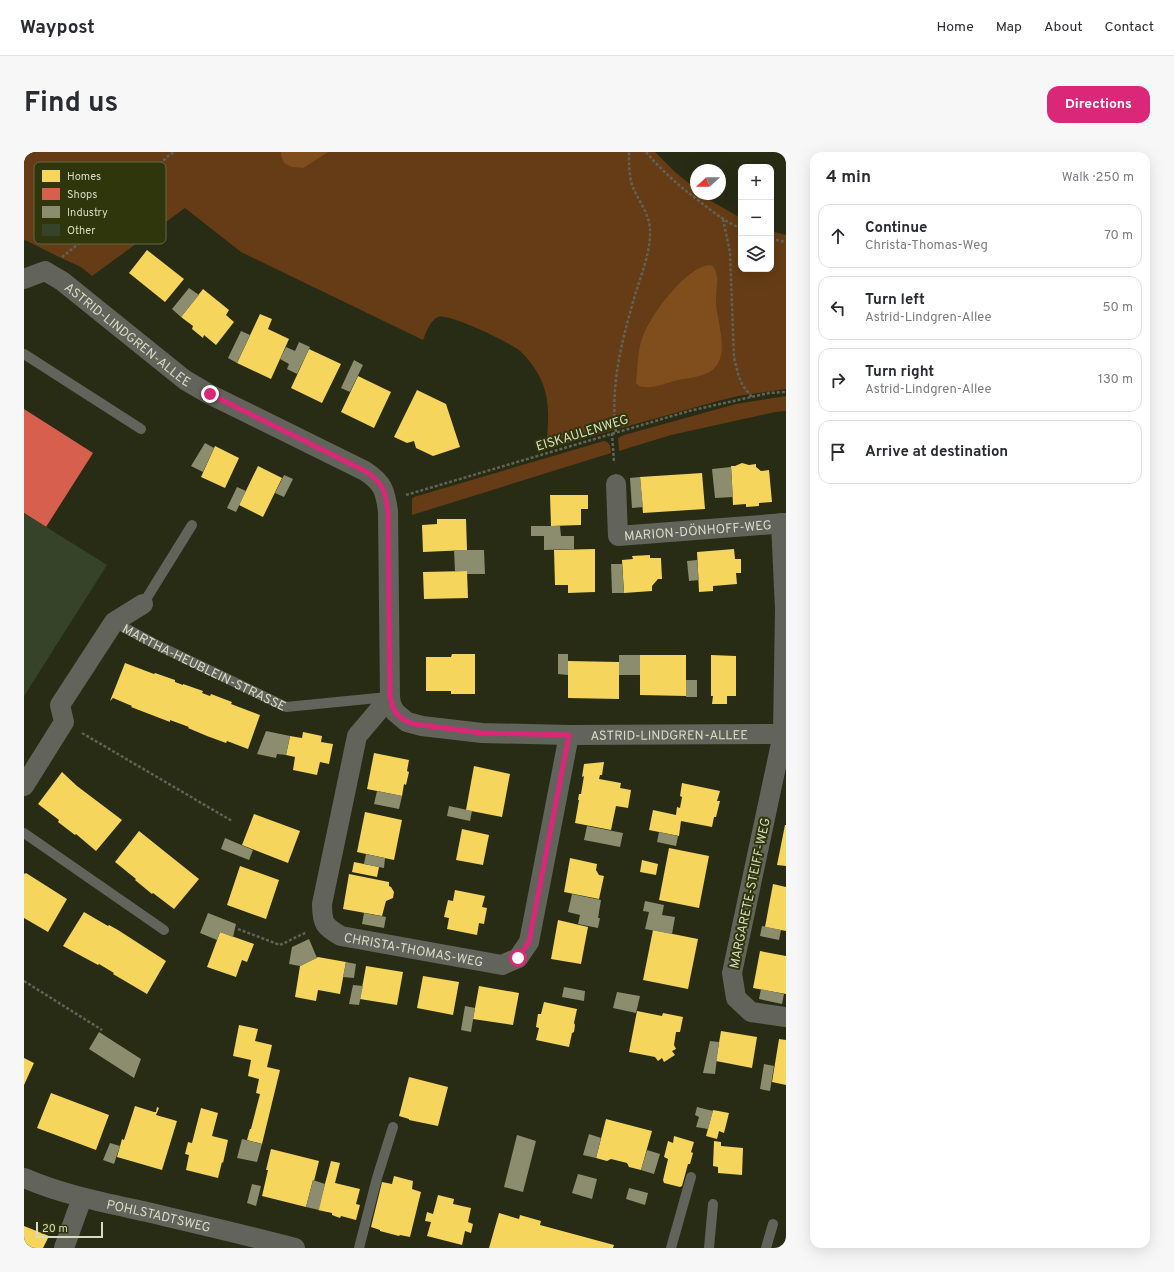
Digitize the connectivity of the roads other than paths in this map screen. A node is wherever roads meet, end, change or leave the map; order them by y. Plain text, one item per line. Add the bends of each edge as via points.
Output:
1 (24, 279) edge
2 (24, 354) edge
3 (141, 429) dead end
4 (616, 484) road end
5 (783, 523) edge
6 (192, 525) dead end
7 (143, 604) joint
8 (114, 622) junction
9 (390, 697) junction
10 (784, 734) edge
11 (569, 735) junction
12 (24, 786) edge
13 (24, 833) edge
14 (164, 930) dead end
15 (786, 1017) edge
16 (393, 1127) dead end
17 (692, 1177) dead end
18 (24, 1178) edge
19 (82, 1198) junction
20 (713, 1204) dead end
21 (773, 1224) dead end
22 (64, 1248) edge
23 (295, 1248) edge
24 (359, 1248) edge
25 (671, 1248) edge
26 (709, 1248) edge
27 (766, 1248) edge

1 - 9 street, ASTRID-LINDGREN-ALLEE via 45,271 62,281 186,380 365,471 380,483 385,492 388,511
2 - 3 lane
4 - 5 street, MARION-DÖNHOFF-WEG via 618,536
5 - 10 street, MARION-DÖNHOFF-WEG
6 - 7 lane
7 - 8 street, MARTHA-HEUBLEIN-STRASSE
8 - 9 lane, MARTHA-HEUBLEIN-STRASSE via 286,707
8 - 12 street, MARTHA-HEUBLEIN-STRASSE via 60,705 64,722
9 - 11 street, ASTRID-LINDGREN-ALLEE via 395,712 414,724 482,733
9 - 11 street, CHRISTA-THOMAS-WEG via 357,736 322,904 322,918 328,929 341,936 502,965 518,958 529,942
10 - 11 street, ASTRID-LINDGREN-ALLEE
10 - 15 street, MARGARETE-STEIFF-WEG via 732,973 736,998 751,1012
13 - 14 lane
16 - 24 lane
17 - 25 lane
18 - 19 street, POHLSTADTSWEG
19 - 22 street
19 - 23 street, POHLSTADTSWEG
20 - 26 lane
21 - 27 lane

